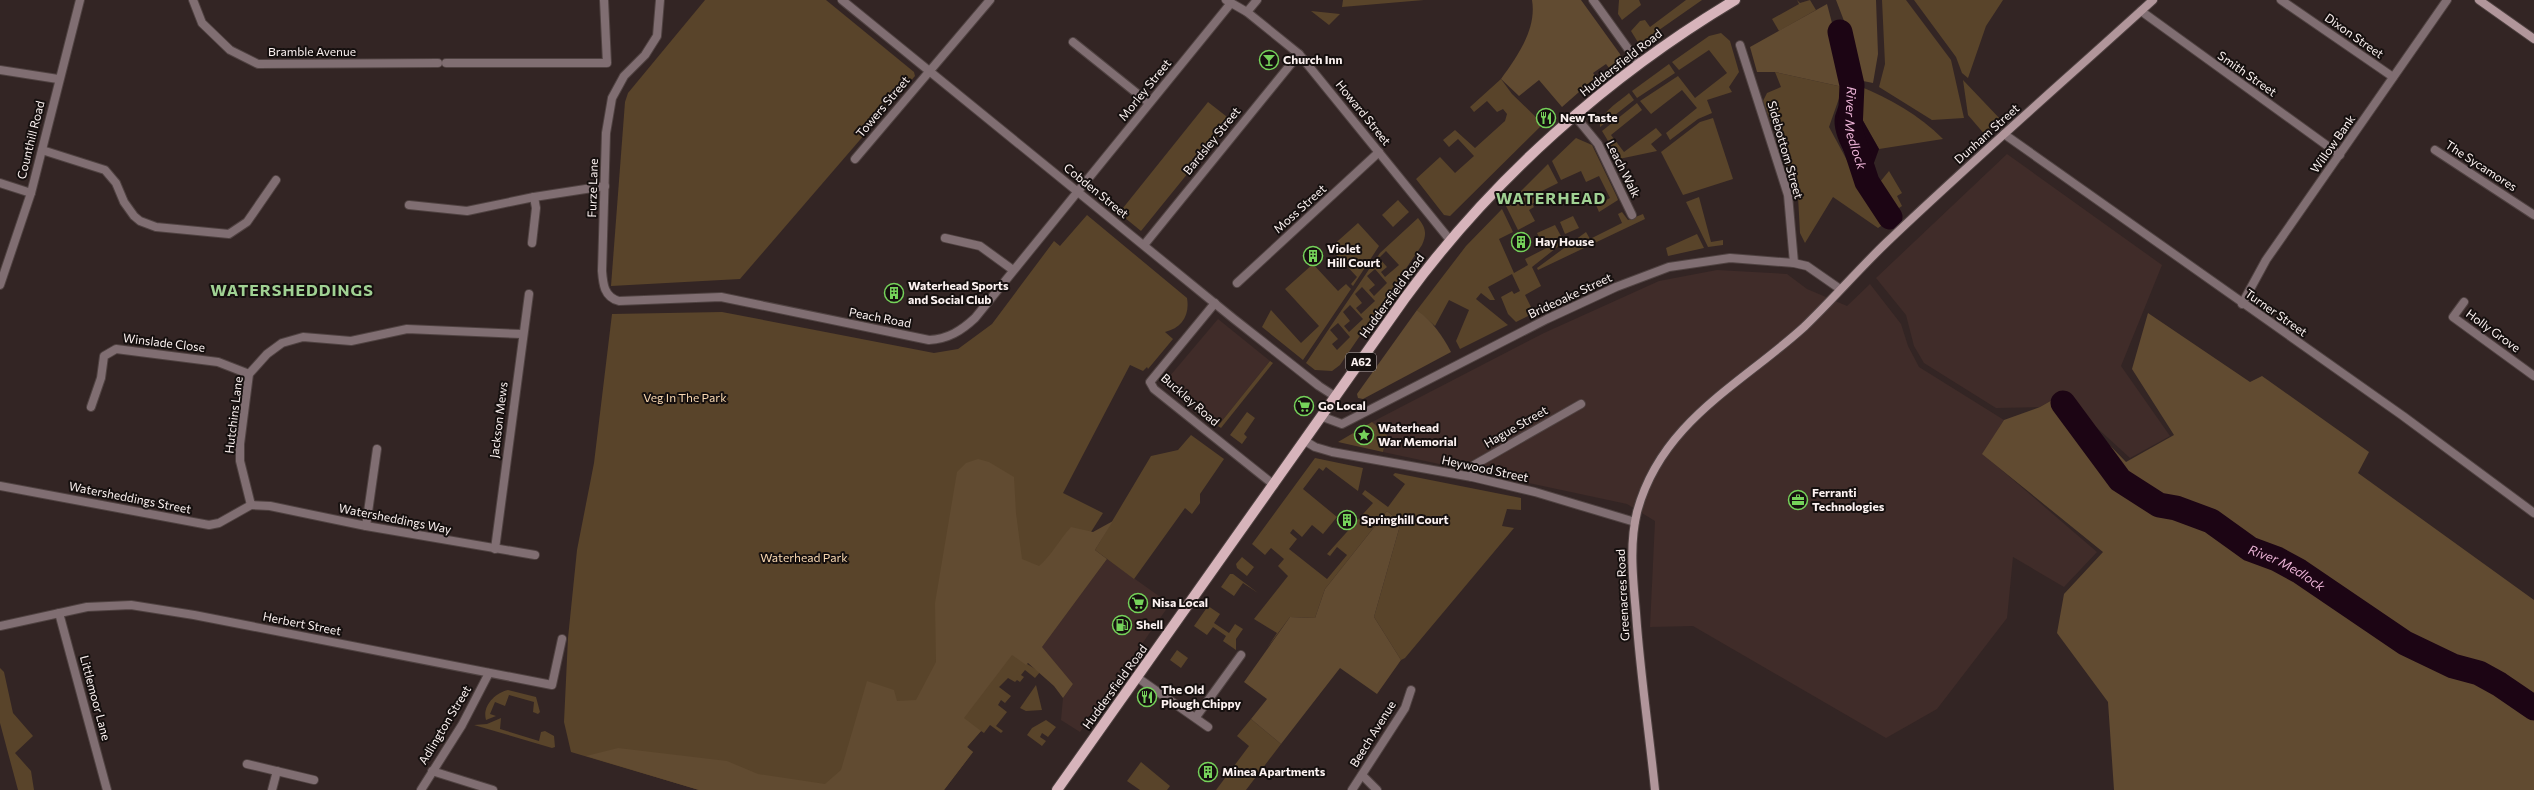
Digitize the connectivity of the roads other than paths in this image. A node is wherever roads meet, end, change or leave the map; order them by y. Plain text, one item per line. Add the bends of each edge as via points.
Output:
1 (80, 0) edge
2 (193, 0) edge
3 (604, 0) edge
4 (660, 0) edge
5 (842, 0) edge
6 (990, 0) edge
7 (1257, 0) edge
8 (1593, 0) edge
9 (1735, 0) edge
10 (2153, 0) edge
11 (2281, 0) edge
12 (2447, 0) edge
13 (2479, 0) edge
14 (1228, 2) edge
15 (2141, 11) junction
16 (1247, 12) junction
17 (2534, 39) edge
18 (1073, 42) dead end
19 (1740, 45) dead end
20 (1299, 54) junction
21 (1639, 64) junction
22 (0, 70) edge
23 (929, 71) junction
24 (2393, 78) junction
25 (58, 80) junction
26 (1149, 103) junction
27 (1575, 116) junction
28 (2004, 134) junction
29 (42, 150) junction
30 (2435, 150) dead end
31 (1379, 152) junction
32 (2340, 155) junction
33 (855, 159) dead end
34 (276, 180) dead end
35 (0, 184) edge
36 (605, 186) junction
37 (1078, 191) junction
38 (31, 192) junction
39 (534, 197) junction
40 (409, 205) dead end
41 (1632, 215) dead end
42 (2534, 215) edge
43 (945, 238) dead end
44 (1450, 240) junction
45 (532, 243) dead end
46 (1144, 245) junction
47 (8, 263) junction
48 (1794, 263) junction
49 (0, 266) edge
50 (1013, 270) junction
51 (1237, 282) dead end
52 (0, 285) edge
53 (1840, 289) junction
54 (529, 294) dead end
55 (613, 299) joint
56 (2464, 302) dead end
57 (1215, 303) junction
58 (2242, 304) junction
59 (522, 334) junction
60 (249, 374) junction
61 (2534, 376) edge
62 (1336, 396) junction
63 (1581, 404) dead end
64 (91, 407) dead end
65 (1323, 417) junction
66 (1305, 441) junction
67 (377, 449) dead end
68 (1472, 477) junction
69 (1274, 485) junction
70 (0, 486) edge
71 (251, 505) junction
72 (2534, 513) edge
73 (1635, 522) junction
74 (366, 526) junction
75 (495, 549) junction
76 (535, 554) dead end
77 (59, 613) junction
78 (0, 626) edge
79 (562, 639) dead end
80 (1241, 655) dead end
81 (489, 673) junction
82 (1138, 678) junction
83 (1411, 690) dead end
84 (1196, 718) junction
85 (1208, 726) dead end
86 (246, 764) dead end
87 (277, 771) junction
88 (432, 771) junction
89 (1362, 775) junction
90 (314, 780) dead end
91 (108, 790) edge
92 (272, 790) edge
93 (421, 790) edge
94 (493, 790) edge
95 (1057, 790) edge
96 (1352, 790) edge
97 (1377, 790) edge
98 (1656, 790) edge

1 - 25 street, Counthill Road
2 - 3 street, Bramble Avenue via 202,23 230,50 258,64 608,63
4 - 36 street, Furze Lane via 658,36 645,55 624,76 612,98 606,133
5 - 23 street, Cobden Street
6 - 23 street, Towers Street
7 - 16 street
8 - 21 street
9 - 21 main road, Huddersfield Road / A62
10 - 15 street, Dunham Street
11 - 24 street, Dixon Street
12 - 24 street, Willow Bank
13 - 17 street
14 - 16 street, Howard Street
14 - 26 street, Morley Street
15 - 28 street, Dunham Street
15 - 32 street, Smith Street
16 - 20 street, Howard Street
18 - 26 street
19 - 48 street, Sidebottom Street via 1788,196
20 - 31 street, Howard Street
20 - 46 street, Bardsley Street
21 - 27 main road, Huddersfield Road / A62
22 - 25 street
23 - 33 street, Towers Street
23 - 37 street, Cobden Street
24 - 32 street, Willow Bank
25 - 29 street, Counthill Road
26 - 37 street, Morley Street
27 - 41 street, Leach Walk via 1598,144
27 - 44 main road, Huddersfield Road / A62 via 1527,160
28 - 53 street, Dunham Street
28 - 58 street, Turner Street
29 - 34 street via 105,170 116,183 124,202 134,216 156,227 229,234 247,222
29 - 38 street, Counthill Road
30 - 42 street, The Sycamores
31 - 44 street, Howard Street
31 - 51 street, Moss Street
32 - 58 street, Willow Bank via 2266,260
35 - 38 street
36 - 39 street
36 - 55 street, Furze Lane via 602,271 605,291
37 - 46 street, Cobden Street
37 - 50 street, Peach Road
38 - 47 street, Counthill Road
39 - 40 street via 467,211
39 - 45 street via 536,208
43 - 50 street via 980,246
44 - 62 main road, Huddersfield Road / A62 via 1409,292
46 - 57 street, Cobden Street
47 - 49 street
47 - 52 street, Counthill Road
48 - 53 street, Brideoake Street via 1807,266
48 - 65 street, Brideoake Street via 1730,258 1669,267 1616,287 1547,319 1342,424
50 - 55 street, Peach Road via 969,324 957,332 936,339 842,324 721,298
53 - 73 street, Greenacres Road via 1805,326 1682,429 1661,457 1648,481
54 - 59 street, Jackson Mews
56 - 61 street, Holly Grove via 2453,317
57 - 62 street, Cobden Street via 1319,386
57 - 69 street, Buckley Road via 1150,382 1154,389
58 - 72 street, Turner Street via 2403,416
59 - 60 street, Hutchins Lane via 407,329 351,341 303,337 282,343 266,354
59 - 75 street, Jackson Mews
60 - 64 street, Winslade Close via 218,362 116,349 104,356 101,378
60 - 71 street, Hutchins Lane via 240,461
62 - 65 main road, Huddersfield Road / A62
63 - 68 street, Hague Street via 1474,465
65 - 66 main road, Huddersfield Road / A62
66 - 68 street, Heywood Street via 1332,452
66 - 69 main road, Huddersfield Road / A62
67 - 74 street
68 - 73 street, Heywood Street via 1535,492
69 - 82 main road, Huddersfield Road / A62
70 - 71 street, Watersheddings Street via 209,525 219,523
71 - 74 street, Watersheddings Way via 270,506
73 - 98 street, Greenacres Road via 1632,549 1634,592
74 - 75 street, Watersheddings Way
75 - 76 street, Watersheddings Way
77 - 78 street, Herbert Street
77 - 81 street, Herbert Street via 87,607 131,606 194,615
77 - 91 street, Littlemoor Lane
79 - 81 street, Herbert Street via 552,685
80 - 84 street
81 - 88 street, Adlington Street via 462,725
82 - 84 street
82 - 95 main road, Huddersfield Road / A62
83 - 89 street, Beech Avenue via 1405,708
84 - 85 street
86 - 87 street
87 - 90 street
87 - 92 street
88 - 93 street, Adlington Street
88 - 94 street
89 - 96 street, Beech Avenue
89 - 97 street

